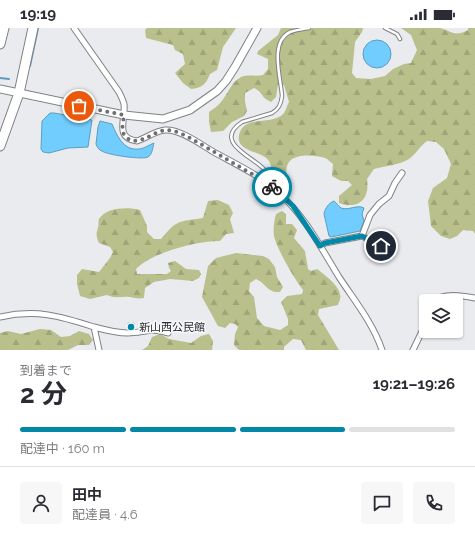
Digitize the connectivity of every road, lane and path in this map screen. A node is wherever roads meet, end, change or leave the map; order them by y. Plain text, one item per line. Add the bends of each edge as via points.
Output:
1 (4, 28) edge
2 (33, 28) edge
3 (74, 28) edge
4 (257, 28) edge
5 (309, 28) edge
6 (385, 28) edge
7 (400, 39) dead end
8 (0, 44) edge
9 (0, 89) edge
10 (19, 93) junction
11 (124, 115) junction
12 (0, 146) edge
13 (402, 173) dead end
14 (266, 183) junction
15 (362, 236) junction
16 (320, 246) junction
17 (381, 246) dead end
18 (463, 296) edge
19 (475, 298) edge
20 (0, 316) edge
21 (94, 328) junction
22 (168, 332) dead end
23 (419, 338) edge
24 (98, 350) edge
25 (382, 350) edge
26 (413, 350) edge

1 - 8 highway
2 - 10 highway
3 - 11 street via 119,92 124,102
4 - 11 main road via 226,80 204,101 190,110 163,119
5 - 14 lane via 285,35 278,45 282,96 276,111 242,122 233,134 232,139 236,148 265,170
6 - 7 lane via 397,34
9 - 10 main road
10 - 11 main road
10 - 12 highway
11 - 14 street via 122,128 127,138 137,141 165,130 174,131
13 - 15 street via 389,196 370,215
14 - 16 street via 293,206
15 - 16 street
15 - 17 street
16 - 25 street via 367,319
18 - 19 street
20 - 21 street via 34,313 60,316
21 - 22 street via 118,333 159,330
21 - 24 street
23 - 26 street

